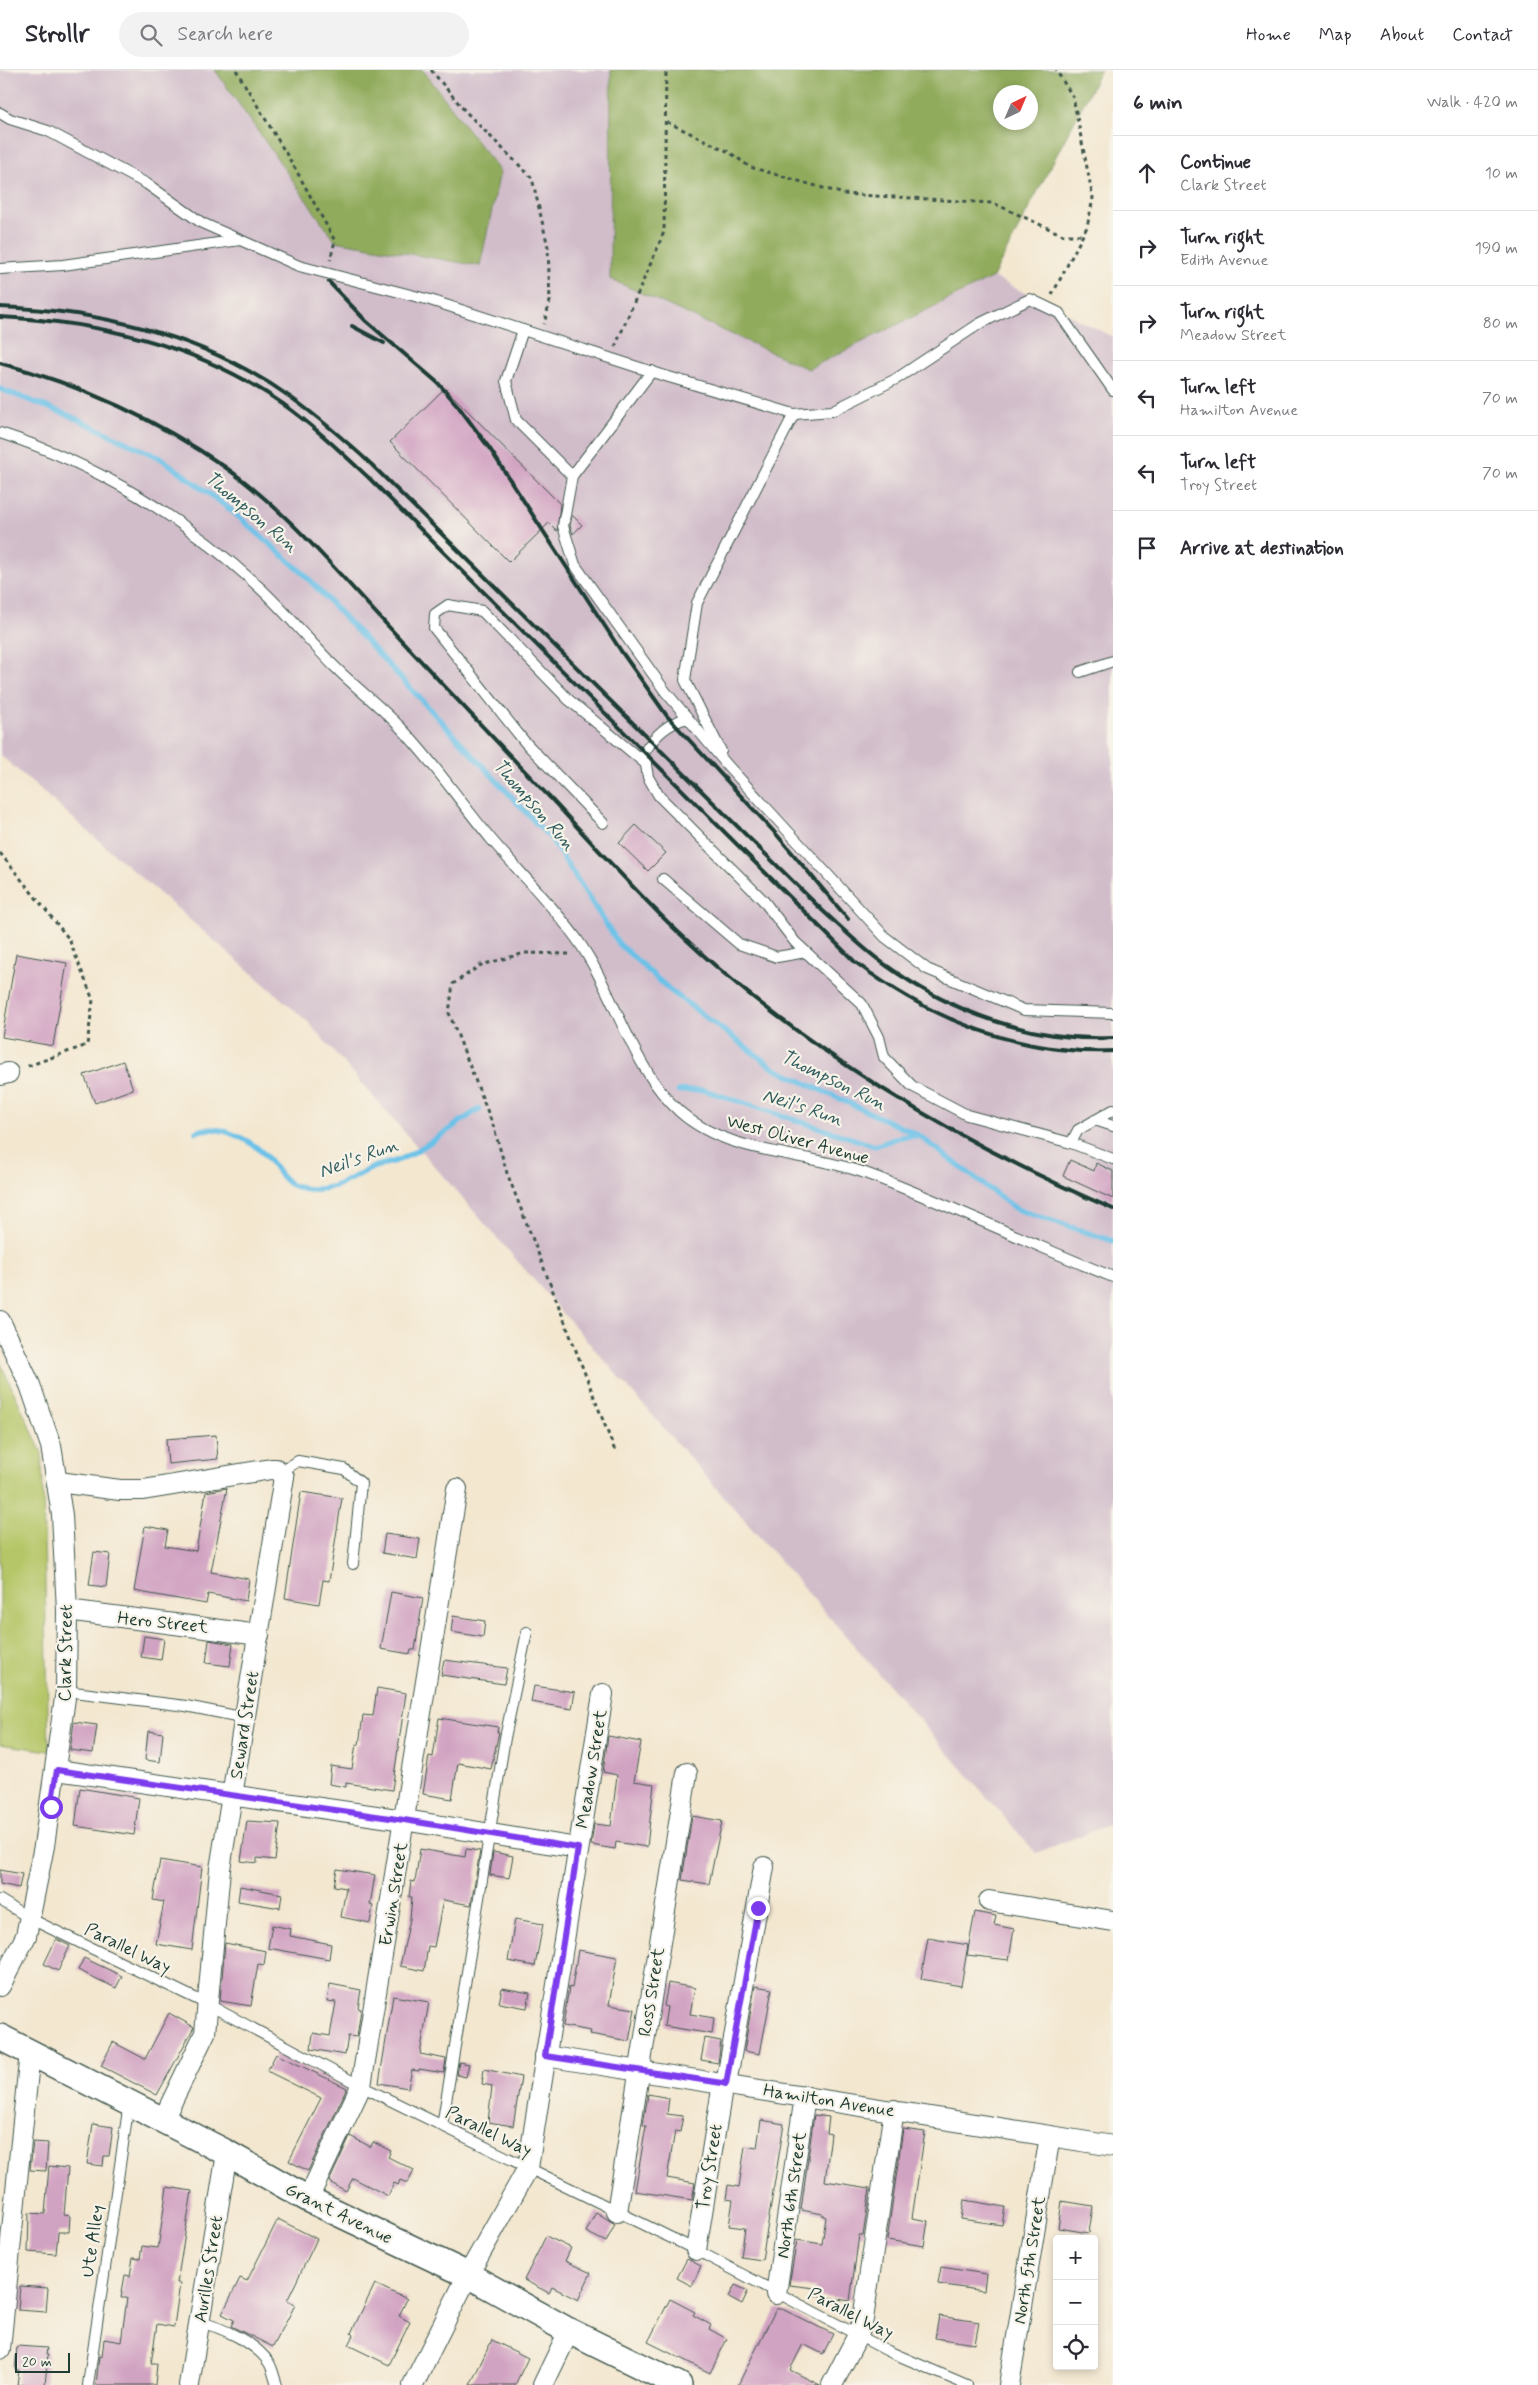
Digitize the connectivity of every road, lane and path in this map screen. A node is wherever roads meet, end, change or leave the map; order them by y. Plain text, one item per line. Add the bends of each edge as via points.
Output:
1 (236, 70) edge
2 (431, 70) edge
3 (666, 70) edge
4 (1056, 70) edge
5 (0, 113) edge
6 (666, 122) junction
7 (1083, 235) junction
8 (241, 240) junction
9 (0, 269) edge
10 (326, 273) junction
11 (1046, 307) junction
12 (523, 330) junction
13 (542, 336) junction
14 (611, 358) junction
15 (652, 371) junction
16 (1113, 390) edge
17 (794, 414) junction
18 (0, 433) edge
19 (572, 476) junction
20 (1113, 661) edge
21 (1080, 672) dead end
22 (687, 718) junction
23 (646, 764) junction
24 (728, 766) junction
25 (603, 823) dead end
26 (0, 853) edge
27 (663, 879) dead end
28 (806, 952) junction
29 (586, 954) junction
30 (1113, 1013) edge
31 (4, 1074) edge
32 (1113, 1110) edge
33 (1095, 1120) junction
34 (1113, 1126) edge
35 (1071, 1143) junction
36 (1113, 1159) edge
37 (1113, 1277) edge
38 (0, 1321) edge
39 (615, 1451) dead end
40 (281, 1472) junction
41 (58, 1482) junction
42 (457, 1489) dead end
43 (353, 1564) dead end
44 (67, 1610) junction
45 (527, 1632) dead end
46 (259, 1635) junction
47 (66, 1691) junction
48 (603, 1694) dead end
49 (246, 1718) junction
50 (57, 1770) junction
51 (687, 1773) dead end
52 (233, 1796) junction
53 (404, 1820) junction
54 (491, 1834) junction
55 (578, 1848) junction
56 (764, 1867) dead end
57 (0, 1900) edge
58 (988, 1901) dead end
59 (31, 1919) junction
60 (1113, 1921) edge
61 (0, 1986) edge
62 (207, 2004) junction
63 (0, 2036) edge
64 (30, 2052) junction
65 (545, 2056) junction
66 (638, 2070) junction
67 (724, 2084) junction
68 (361, 2086) junction
69 (805, 2096) junction
70 (129, 2102) junction
71 (894, 2110) junction
72 (163, 2120) junction
73 (442, 2126) junction
74 (1050, 2136) junction
75 (1113, 2146) edge
76 (227, 2153) junction
77 (528, 2168) junction
78 (308, 2199) junction
79 (617, 2212) junction
80 (696, 2250) junction
81 (468, 2275) junction
82 (776, 2294) junction
83 (199, 2322) junction
84 (569, 2331) junction
85 (858, 2335) junction
86 (0, 2349) edge
87 (88, 2385) edge
88 (189, 2385) edge
89 (277, 2385) edge
90 (412, 2385) edge
91 (543, 2385) edge
92 (680, 2385) edge
93 (832, 2385) edge
94 (967, 2385) edge
95 (1009, 2385) edge

1 - 10 path via 335,241
2 - 13 path via 465,111 532,178 548,247 550,301
3 - 6 path
4 - 7 path via 1074,97 1093,198
5 - 8 lane via 10,120 48,131 147,184 202,222
6 - 7 path via 728,152 750,167 844,194 993,203 1063,235
6 - 14 path via 664,232
7 - 11 path
8 - 9 lane via 63,265
8 - 10 lane via 300,266
10 - 12 lane via 430,300
11 - 16 lane via 1059,313
11 - 17 lane via 1030,299 979,324 896,379 832,411
12 - 13 lane
12 - 19 lane via 506,381 516,420
13 - 14 lane
14 - 15 lane
15 - 17 lane
15 - 19 lane
17 - 24 lane via 697,603 685,680
18 - 29 lane, West Oliver Avenue via 42,446 114,482 226,558 298,626 346,678 398,724 570,929
19 - 22 lane via 563,526 575,565
20 - 21 lane
22 - 23 lane via 673,722 652,741 644,754
22 - 24 lane
23 - 25 lane via 570,700 482,611 448,605 436,614 434,628 524,741
23 - 28 lane via 648,777 660,796 763,900
24 - 30 lane via 885,937 927,969 1024,1010
26 - 31 path via 70,939 93,1000 87,1045
27 - 28 lane via 740,944 777,957
28 - 35 lane via 862,1004 879,1037 884,1058 912,1086 967,1115
29 - 37 lane, West Oliver Avenue via 620,1024 664,1094 680,1112 698,1124 744,1144 862,1172
29 - 39 path via 525,953 481,965 453,984 449,1013
32 - 33 lane
33 - 34 lane
33 - 35 lane via 1078,1130
35 - 36 lane
38 - 41 street, Clark Street via 43,1419
40 - 41 street via 271,1469 245,1472 143,1490
40 - 43 lane via 298,1461 344,1469 360,1483
40 - 46 street, Seward Street via 284,1483
41 - 44 street, Clark Street
42 - 53 street, Erwin Street
44 - 46 street, Hero Street
44 - 47 street, Clark Street
45 - 54 lane via 509,1715
46 - 49 street, Seward Street
47 - 49 lane via 186,1706
47 - 50 street, Clark Street
48 - 55 street, Meadow Street
49 - 52 street, Seward Street
50 - 52 street
50 - 59 street, Clark Street
51 - 66 street, Ross Street
52 - 53 street
52 - 62 street, Seward Street via 220,1869
53 - 54 street
53 - 68 street, Erwin Street
54 - 55 street
54 - 73 lane
55 - 65 street, Meadow Street
56 - 67 street, Troy Street
57 - 59 lane, Parallel Way
58 - 60 street
59 - 61 street, Clark Street via 26,1936
59 - 62 lane, Parallel Way
62 - 68 lane, Parallel Way
62 - 72 street, Seward Street via 204,2033
63 - 64 street, Grant Avenue
64 - 70 street, Grant Avenue
64 - 86 street
65 - 66 street, Hamilton Avenue
65 - 77 street, Meadow Street
66 - 67 street, Hamilton Avenue
66 - 79 street, Ross Street
67 - 69 street, Hamilton Avenue
67 - 80 street, Troy Street
68 - 73 lane, Parallel Way
68 - 78 street, Erwin Street
69 - 71 street, Hamilton Avenue
69 - 82 street, North 6th Street
70 - 72 street, Grant Avenue
70 - 87 lane, Ute Alley
71 - 74 street, Hamilton Avenue
71 - 85 street
72 - 76 street, Grant Avenue
73 - 77 lane, Parallel Way
74 - 75 street, Hamilton Avenue
74 - 95 street, North 5th Street
76 - 78 street, Grant Avenue
76 - 83 street, Aurilles Street
77 - 79 lane, Parallel Way
77 - 81 street, Meadow Street
78 - 81 street, Grant Avenue
79 - 80 lane, Parallel Way
80 - 82 lane, Parallel Way
81 - 84 street, Grant Avenue
81 - 90 street, Meadow Street
82 - 85 lane, Parallel Way
83 - 88 street, Aurilles Street
83 - 89 lane via 220,2327 251,2347 269,2362
84 - 91 street
84 - 92 street, Grant Avenue
85 - 93 street
85 - 94 lane, Parallel Way

